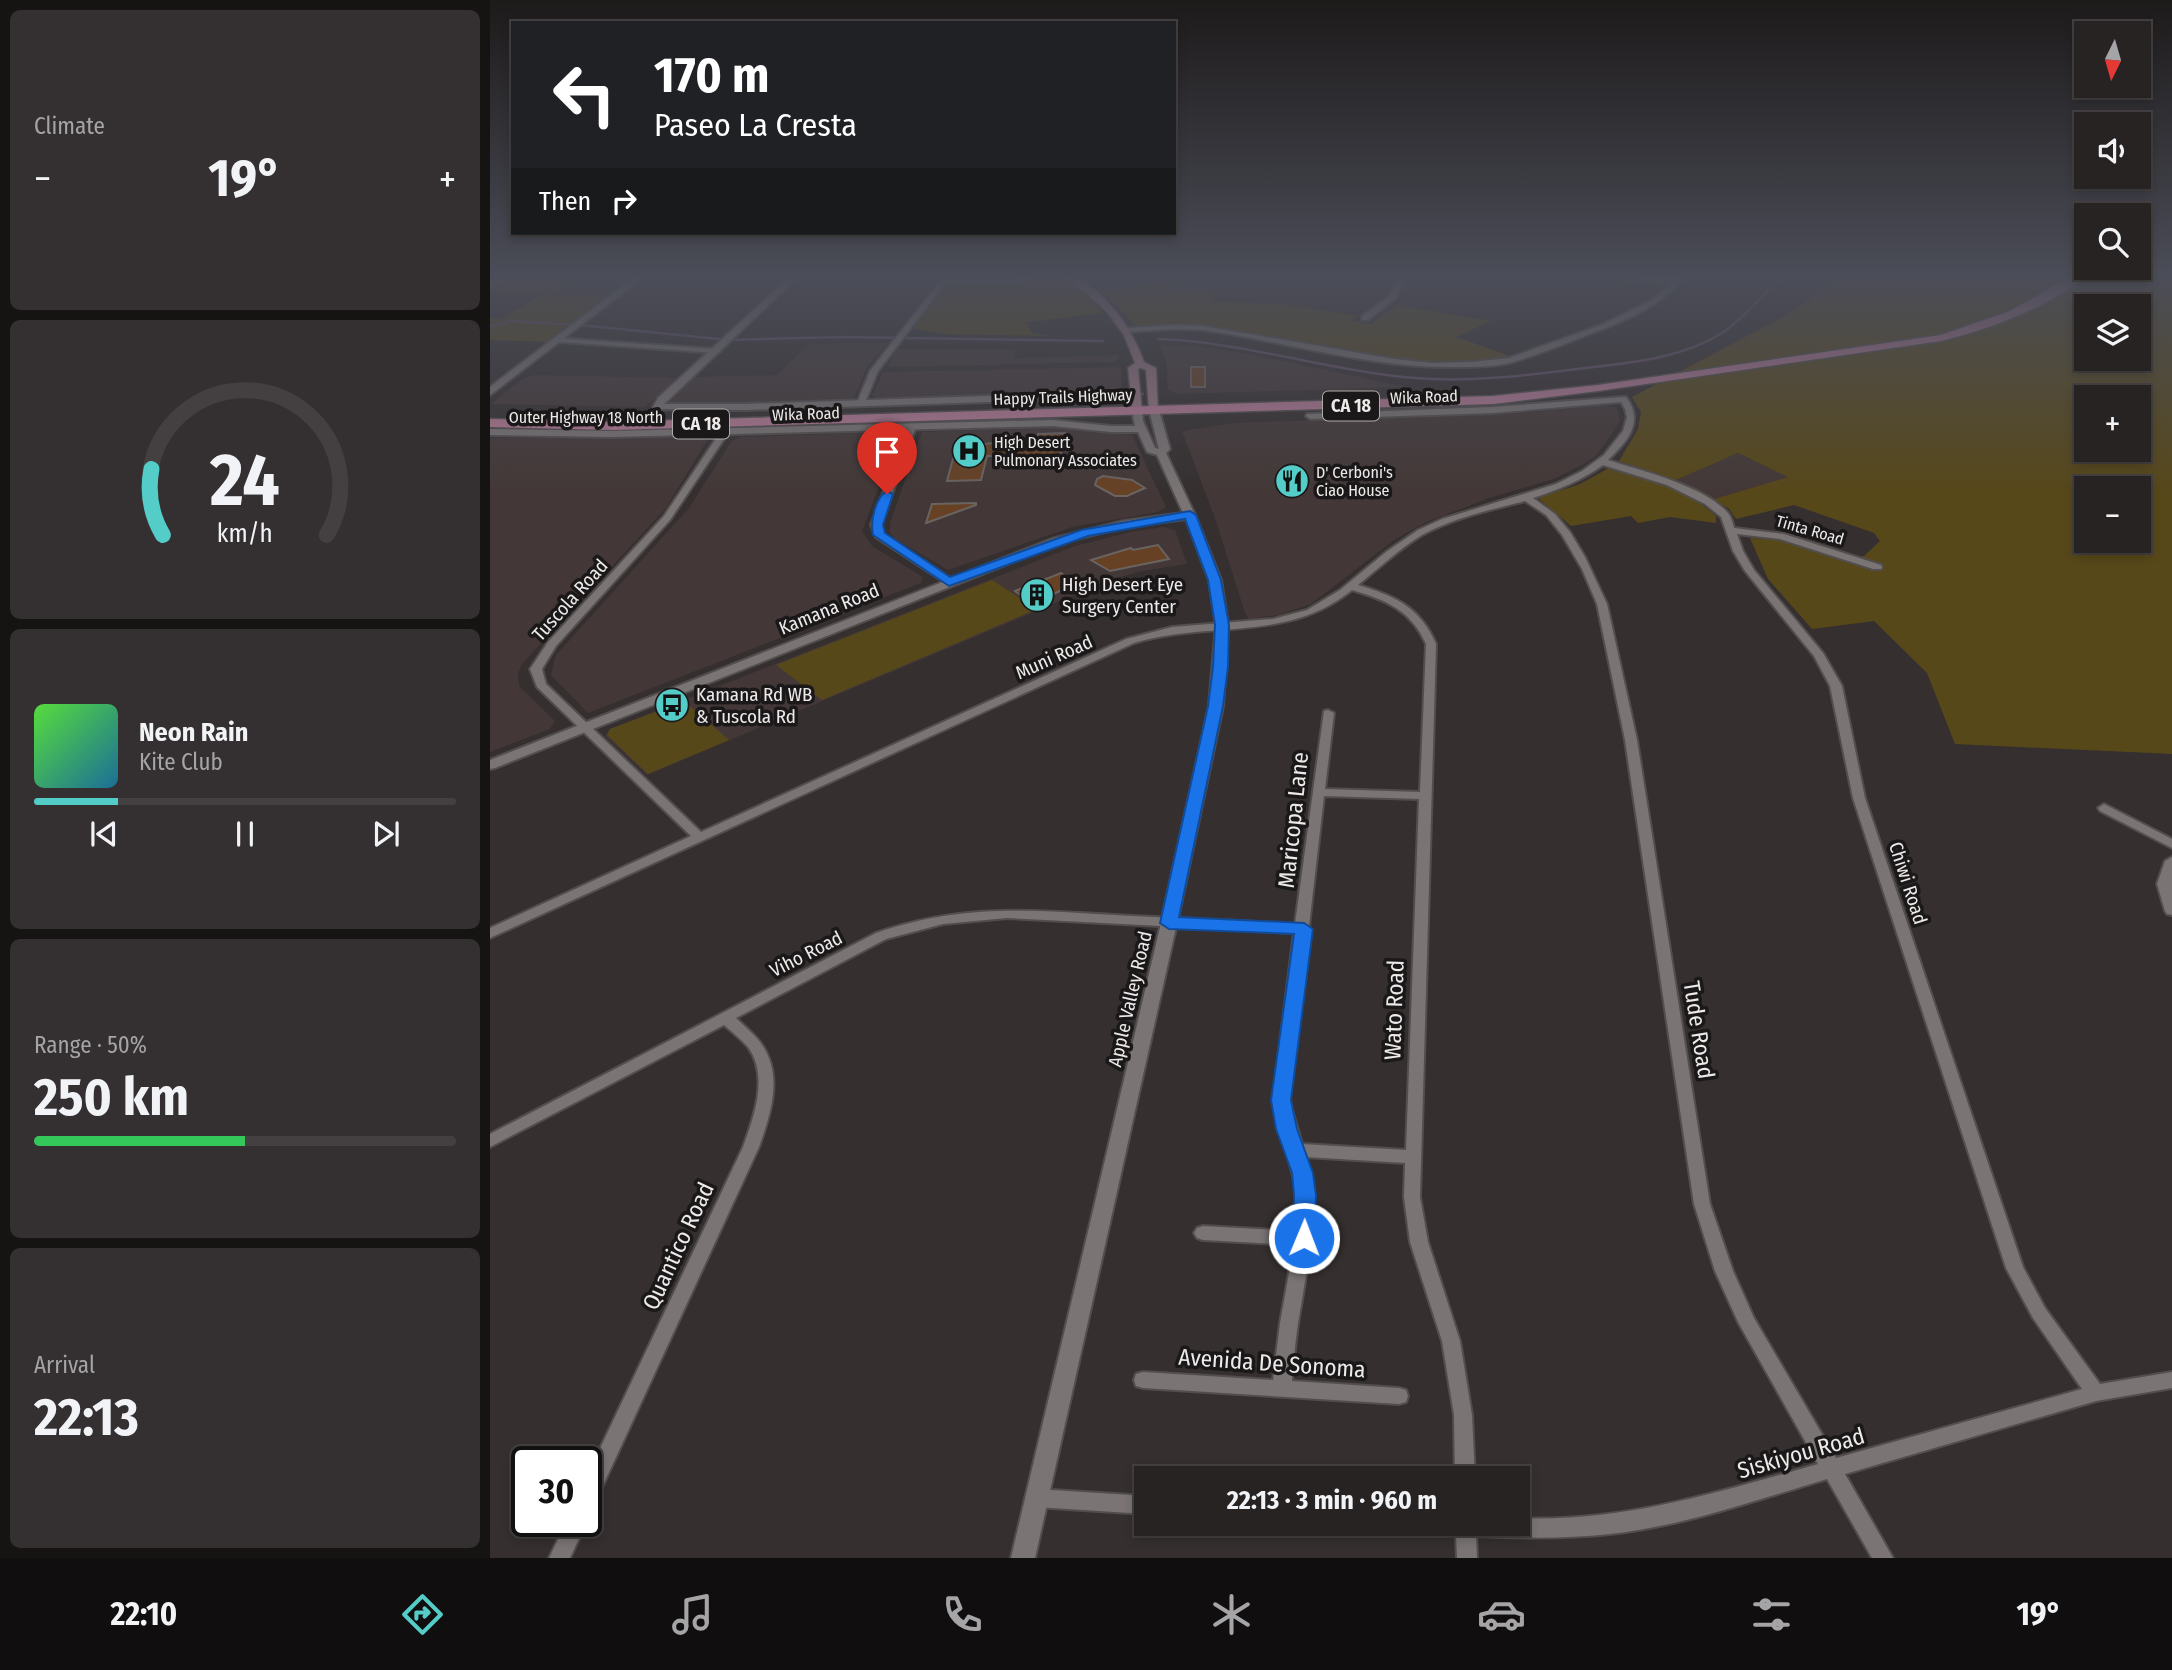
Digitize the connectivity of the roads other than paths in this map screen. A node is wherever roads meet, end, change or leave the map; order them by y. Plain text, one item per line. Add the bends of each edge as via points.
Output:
1 (548, 349) edge
2 (684, 349) edge
3 (719, 349) edge
4 (891, 349) edge
5 (1135, 349) edge
6 (1312, 349) edge
7 (1540, 349) edge
8 (1815, 349) edge
9 (1880, 349) edge
10 (717, 351) junction
11 (1140, 364) junction
12 (490, 392) edge
13 (1623, 399) joint
14 (861, 403) junction
15 (1137, 403) junction
16 (1154, 407) junction
17 (490, 414) edge
18 (1310, 416) dead end
19 (490, 422) edge
20 (912, 427) junction
21 (1141, 429) junction
22 (490, 432) edge
23 (724, 433) junction
24 (1161, 453) junction
25 (1604, 462) junction
26 (1524, 496) junction
27 (1190, 515) junction
28 (1732, 531) junction
29 (1877, 567) dead end
30 (949, 582) junction
31 (1350, 586) junction
32 (1222, 625) junction
33 (1328, 713) dead end
34 (584, 728) junction
35 (490, 765) edge
36 (1319, 792) junction
37 (1426, 796) junction
38 (2104, 808) dead end
39 (699, 837) junction
40 (2172, 844) edge
41 (2172, 861) edge
42 (2172, 911) edge
43 (1169, 923) junction
44 (1304, 929) junction
45 (490, 933) edge
46 (726, 1017) junction
47 (490, 1141) edge
48 (1296, 1150) junction
49 (1413, 1157) junction
50 (1203, 1233) dead end
51 (1304, 1238) junction
52 (1143, 1380) dead end
53 (2172, 1380) edge
54 (1282, 1388) junction
55 (2096, 1393) junction
56 (1399, 1396) dead end
57 (602, 1466) edge
58 (1465, 1466) edge
59 (1831, 1471) junction
60 (1036, 1498) junction
61 (1134, 1504) edge
62 (1530, 1528) edge
63 (1466, 1536) edge
64 (569, 1537) edge
65 (559, 1558) edge
66 (1023, 1558) edge
67 (1467, 1558) edge
68 (1883, 1558) edge

1 - 12 street
2 - 10 street
3 - 10 street
4 - 14 street via 874,370
5 - 11 main road, Apple Valley Road
6 - 7 street via 1380,362 1435,366 1487,365
8 - 16 main road, Happy Trails Highway / CA 18 via 1488,392
9 - 16 main road, Happy Trails Highway / CA 18 via 1493,400
10 - 14 street via 658,407
11 - 15 main road, Apple Valley Road via 1133,368
11 - 16 main road, Apple Valley Road via 1151,368
13 - 18 street, Wika Road via 1493,410
13 - 25 street, Muni Road via 1632,422
14 - 15 street via 1075,397
15 - 16 main road, Happy Trails Highway / CA 18
15 - 17 main road, Happy Trails Highway / CA 18 via 689,417
15 - 19 main road, Happy Trails Highway / CA 18 via 612,426
15 - 21 street, Apple Valley Road
16 - 24 street, Apple Valley Road via 1165,449
20 - 21 street, Wika Road via 1053,423
20 - 23 street, Wika Road
20 - 30 street via 876,525 879,535
21 - 24 street, Apple Valley Road via 1151,450
22 - 23 street, Outer Highway 18 North
23 - 34 street, Tuscola Road via 667,518 552,644 536,669 541,685
24 - 27 street, Apple Valley Road
25 - 26 street, Muni Road
25 - 28 street, Chiwi Road via 1690,492 1725,516
26 - 31 street, Muni Road via 1422,531
26 - 59 street, Tude Road via 1559,523 1602,604 1631,740 1702,1204 1747,1322
27 - 30 street, Kamana Road via 1086,532
27 - 32 street, Apple Valley Road via 1214,580
28 - 29 street, Tinta Road via 1781,536
28 - 55 street, Chiwi Road via 1750,570 1819,655 1836,686 1859,798 2015,1268 2039,1313
30 - 34 street, Kamana Road
31 - 32 street, Muni Road via 1326,604 1294,618
31 - 37 street, Wato Road via 1404,606 1427,631 1431,644
32 - 39 street, Muni Road via 1176,628 1130,641
32 - 43 street, Apple Valley Road via 1216,706
33 - 36 street, Maricopa Lane
34 - 35 street, Kamana Road
34 - 39 street, Tuscola Road
36 - 37 street
36 - 44 street, Maricopa Lane
37 - 49 street, Wato Road
38 - 40 street
39 - 45 street, Muni Road
41 - 42 street via 2164,884
43 - 44 street, Viho Road
43 - 46 street, Viho Road via 1007,914 921,922 881,936
43 - 60 street, Apple Valley Road
44 - 48 street, Maricopa Lane via 1281,1100
46 - 47 street, Viho Road
46 - 57 street, Quantico Road via 756,1047 765,1067 767,1092 762,1116
48 - 49 street
48 - 51 street, Maricopa Lane via 1305,1195
49 - 58 street, Wato Road via 1412,1197 1419,1242 1451,1341 1463,1415
50 - 51 street
51 - 54 street, Maricopa Lane
52 - 54 street, Avenida De Sonoma
53 - 55 street, Siskiyou Road
54 - 56 street, Avenida De Sonoma
55 - 59 street, Siskiyou Road
59 - 62 street, Siskiyou Road via 1692,1509 1612,1524
59 - 68 street, Tude Road
60 - 61 street
60 - 66 street, Apple Valley Road
63 - 67 street
64 - 65 street

